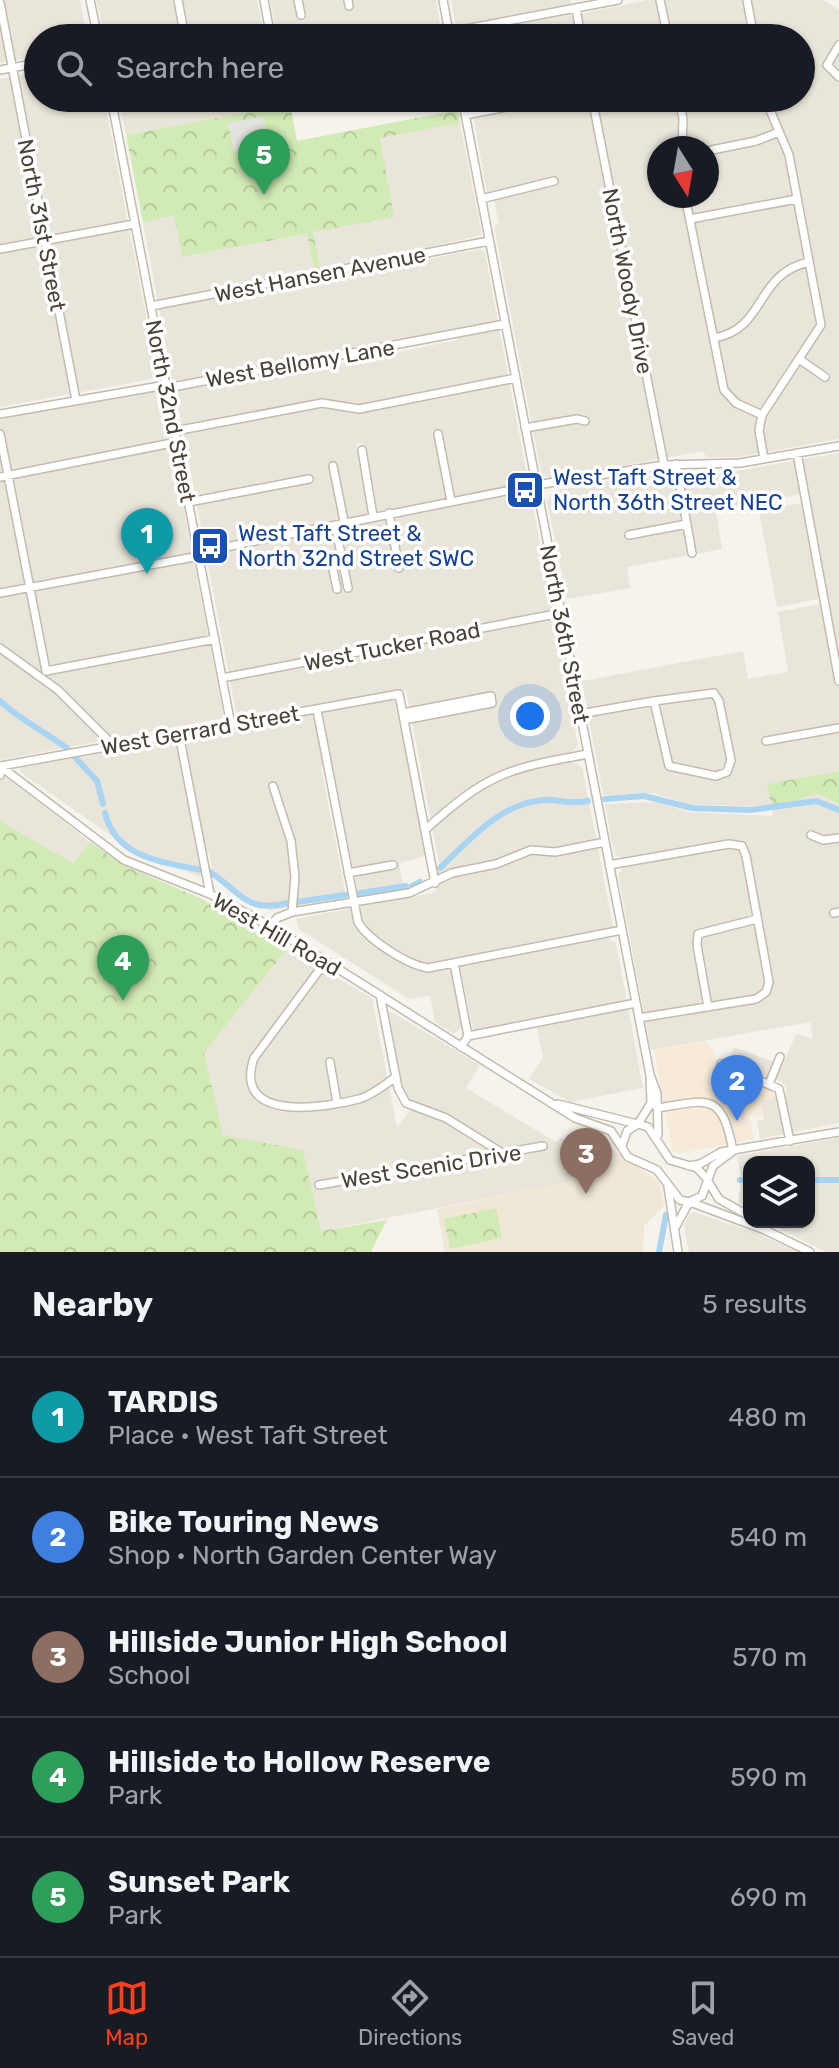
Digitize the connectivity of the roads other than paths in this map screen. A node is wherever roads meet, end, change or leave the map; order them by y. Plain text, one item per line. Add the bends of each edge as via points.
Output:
1 (90, 0) edge
2 (178, 0) edge
3 (264, 0) edge
4 (298, 0) edge
5 (443, 0) edge
6 (618, 0) edge
7 (660, 0) edge
8 (747, 0) edge
9 (0, 3) edge
10 (576, 8) junction
11 (301, 15) dead end
12 (95, 24) edge
13 (182, 24) edge
14 (268, 24) edge
15 (448, 24) edge
16 (492, 24) edge
17 (579, 24) edge
18 (665, 24) edge
19 (751, 24) edge
20 (839, 45) edge
21 (24, 66) edge
22 (12, 68) junction
23 (0, 70) edge
24 (839, 77) edge
25 (113, 112) edge
26 (464, 112) edge
27 (481, 112) edge
28 (595, 112) edge
29 (680, 112) edge
30 (771, 112) edge
31 (465, 115) junction
32 (779, 132) junction
33 (681, 136) edge
34 (719, 149) edge
35 (554, 181) dead end
36 (481, 199) junction
37 (797, 199) junction
38 (688, 208) edge
39 (690, 219) junction
40 (134, 224) junction
41 (45, 240) junction
42 (489, 241) junction
43 (0, 249) edge
44 (809, 262) junction
45 (766, 272) dead end
46 (776, 279) junction
47 (151, 306) junction
48 (505, 324) junction
49 (714, 338) junction
50 (799, 359) junction
51 (825, 377) dead end
52 (516, 378) junction
53 (167, 388) junction
54 (76, 400) junction
55 (0, 414) edge
56 (762, 415) junction
57 (585, 421) dead end
58 (525, 428) junction
59 (175, 431) junction
60 (0, 434) edge
61 (438, 434) dead end
62 (177, 442) junction
63 (839, 446) edge
64 (362, 450) dead end
65 (797, 453) junction
66 (764, 459) junction
67 (676, 464) junction
68 (664, 465) junction
69 (333, 466) dead end
70 (4, 476) edge
71 (309, 479) dead end
72 (536, 485) junction
73 (451, 501) junction
74 (189, 502) junction
75 (389, 513) junction
76 (373, 516) junction
77 (344, 521) junction
78 (687, 524) junction
79 (335, 525) junction
80 (629, 535) dead end
81 (692, 553) dead end
82 (199, 556) junction
83 (342, 558) junction
84 (331, 560) junction
85 (322, 562) dead end
86 (399, 568) dead end
87 (31, 587) junction
88 (348, 588) dead end
89 (337, 589) dead end
90 (0, 593) edge
91 (561, 613) junction
92 (215, 639) junction
93 (0, 648) edge
94 (44, 674) junction
95 (222, 678) junction
96 (839, 681) edge
97 (654, 701) junction
98 (317, 710) junction
99 (580, 714) junction
100 (404, 717) junction
101 (231, 725) junction
102 (839, 728) edge
103 (179, 734) junction
104 (766, 741) dead end
105 (114, 746) junction
106 (588, 754) junction
107 (0, 766) edge
108 (0, 775) edge
109 (273, 786) dead end
110 (425, 830) junction
111 (811, 835) dead end
112 (839, 838) edge
113 (605, 842) junction
114 (393, 865) dead end
115 (609, 865) junction
116 (348, 873) junction
117 (435, 883) junction
118 (210, 894) junction
119 (354, 902) junction
120 (292, 912) junction
121 (757, 919) junction
122 (270, 926) junction
123 (622, 930) junction
124 (326, 961) junction
125 (454, 963) junction
126 (380, 995) junction
127 (636, 1003) junction
128 (708, 1007) junction
129 (639, 1018) junction
130 (468, 1036) junction
131 (461, 1047) junction
132 (780, 1057) dead end
133 (330, 1062) dead end
134 (721, 1064) dead end
135 (396, 1077) junction
136 (769, 1084) junction
137 (337, 1103) junction
138 (555, 1103) junction
139 (654, 1106) junction
140 (638, 1124) junction
141 (839, 1132) edge
142 (658, 1139) junction
143 (790, 1141) junction
144 (543, 1146) dead end
145 (622, 1149) junction
146 (499, 1151) junction
147 (733, 1151) junction
148 (689, 1166) junction
149 (708, 1181) junction
150 (668, 1184) junction
151 (319, 1185) dead end
152 (689, 1202) junction
153 (743, 1213) edge
154 (676, 1226) junction
155 (763, 1228) edge
156 (765, 1230) junction
157 (678, 1252) edge
158 (810, 1252) edge

1 - 12 street
2 - 13 street
3 - 14 street
4 - 11 street
5 - 15 street
6 - 10 street
7 - 18 street
8 - 19 street
9 - 22 street, North 31st Street
10 - 16 street
10 - 17 street
20 - 24 street via 827,65
21 - 22 street
22 - 23 street
22 - 41 street, North 31st Street
25 - 40 street, North 32nd Street
26 - 31 street, North 36th Street
27 - 31 street
28 - 68 street, North Woody Drive
29 - 33 street
30 - 32 street
31 - 36 street, North 36th Street
32 - 34 street
32 - 37 street
35 - 36 street
36 - 42 street, North 36th Street
37 - 39 street
37 - 44 street
38 - 39 street
39 - 49 street
40 - 41 street
40 - 47 street, North 32nd Street
41 - 43 street
41 - 54 street, North 31st Street
42 - 47 street, West Hansen Avenue
42 - 48 street, North 36th Street
44 - 46 street via 791,266
44 - 50 street via 821,325
45 - 46 street
46 - 49 street via 741,329
47 - 53 street, North 32nd Street
48 - 52 street, North 36th Street
48 - 53 street, West Bellomy Lane
49 - 56 street via 726,396
50 - 51 street
50 - 56 street
52 - 58 street, North 36th Street
52 - 59 street via 359,409 322,403
53 - 54 street, West Bellomy Lane
53 - 59 street, North 32nd Street
54 - 55 street, West Bellomy Lane
56 - 66 street
57 - 58 street
58 - 72 street, North 36th Street
59 - 62 street, North 32nd Street
60 - 70 street
61 - 73 street
62 - 70 street
62 - 74 street, North 32nd Street
63 - 65 street
64 - 76 street
65 - 66 street
65 - 96 street
66 - 67 street
67 - 68 street
67 - 78 street
68 - 72 street
69 - 77 street
70 - 87 street
71 - 74 street
72 - 73 street
72 - 91 street, North 36th Street
73 - 75 street
74 - 82 street, North 32nd Street
75 - 76 street
75 - 86 street
76 - 77 street
77 - 79 street
78 - 80 street
78 - 81 street
79 - 82 street
79 - 83 street
82 - 87 street
82 - 92 street, North 32nd Street
83 - 84 street
83 - 88 street
84 - 85 street
84 - 89 street
87 - 90 street
87 - 94 street
91 - 95 street, West Tucker Road
91 - 99 street, North 36th Street
92 - 94 street
92 - 95 street, North 32nd Street
93 - 94 street
94 - 105 street
95 - 101 street, North 32nd Street
97 - 97 street via 714,693 731,760 727,772 716,776 669,766
97 - 99 street
98 - 100 street, West Gerrard Street via 399,694
98 - 101 street, West Gerrard Street
98 - 116 street
99 - 106 street, North 36th Street
100 - 100 street via 492,703 491,696
100 - 110 street
101 - 103 street, West Gerrard Street
102 - 104 street
103 - 105 street, West Gerrard Street
103 - 118 street
105 - 107 street, West Gerrard Street
106 - 110 street via 490,779
106 - 113 street, North 36th Street
107 - 108 street
107 - 118 street, West Hill Road via 124,860
109 - 120 street via 291,841
110 - 117 street
111 - 112 street
113 - 115 street, North 36th Street
113 - 117 street via 555,852 531,850
114 - 116 street
115 - 121 street via 742,846
115 - 123 street, North 36th Street
116 - 119 street
117 - 119 street
118 - 122 street, West Hill Road
119 - 120 street
119 - 125 street via 366,932 414,963 428,968
120 - 122 street
121 - 128 street via 698,934
121 - 128 street via 769,982 766,992 756,999
122 - 124 street, West Hill Road
123 - 125 street
123 - 127 street, North 36th Street
124 - 126 street, West Hill Road
124 - 137 street via 254,1058 251,1073 255,1091 267,1102 299,1108
125 - 130 street
126 - 131 street, West Hill Road
126 - 135 street
127 - 129 street, North 36th Street
127 - 130 street
128 - 129 street
129 - 139 street, North 36th Street
130 - 131 street
131 - 138 street, West Hill Road
132 - 136 street
133 - 137 street
134 - 136 street
135 - 137 street via 361,1098
135 - 146 street via 400,1096 411,1108 446,1118
136 - 143 street via 782,1094
138 - 140 street, West Hill Road
138 - 145 street, West Hill Road via 575,1118 611,1131
139 - 140 street
139 - 142 street, North 36th Street
139 - 147 street via 716,1104 726,1115
140 - 142 street
140 - 145 street via 624,1135
141 - 143 street
142 - 148 street via 670,1160
143 - 147 street
144 - 146 street, West Scenic Drive
145 - 150 street, West Hill Road via 657,1170
146 - 151 street, West Scenic Drive
147 - 148 street
147 - 149 street via 713,1166
148 - 149 street via 701,1170
149 - 152 street via 702,1196
149 - 153 street via 719,1199
150 - 152 street, West Hill Road via 680,1200
150 - 154 street
152 - 154 street
152 - 156 street
154 - 157 street
155 - 156 street
156 - 158 street

